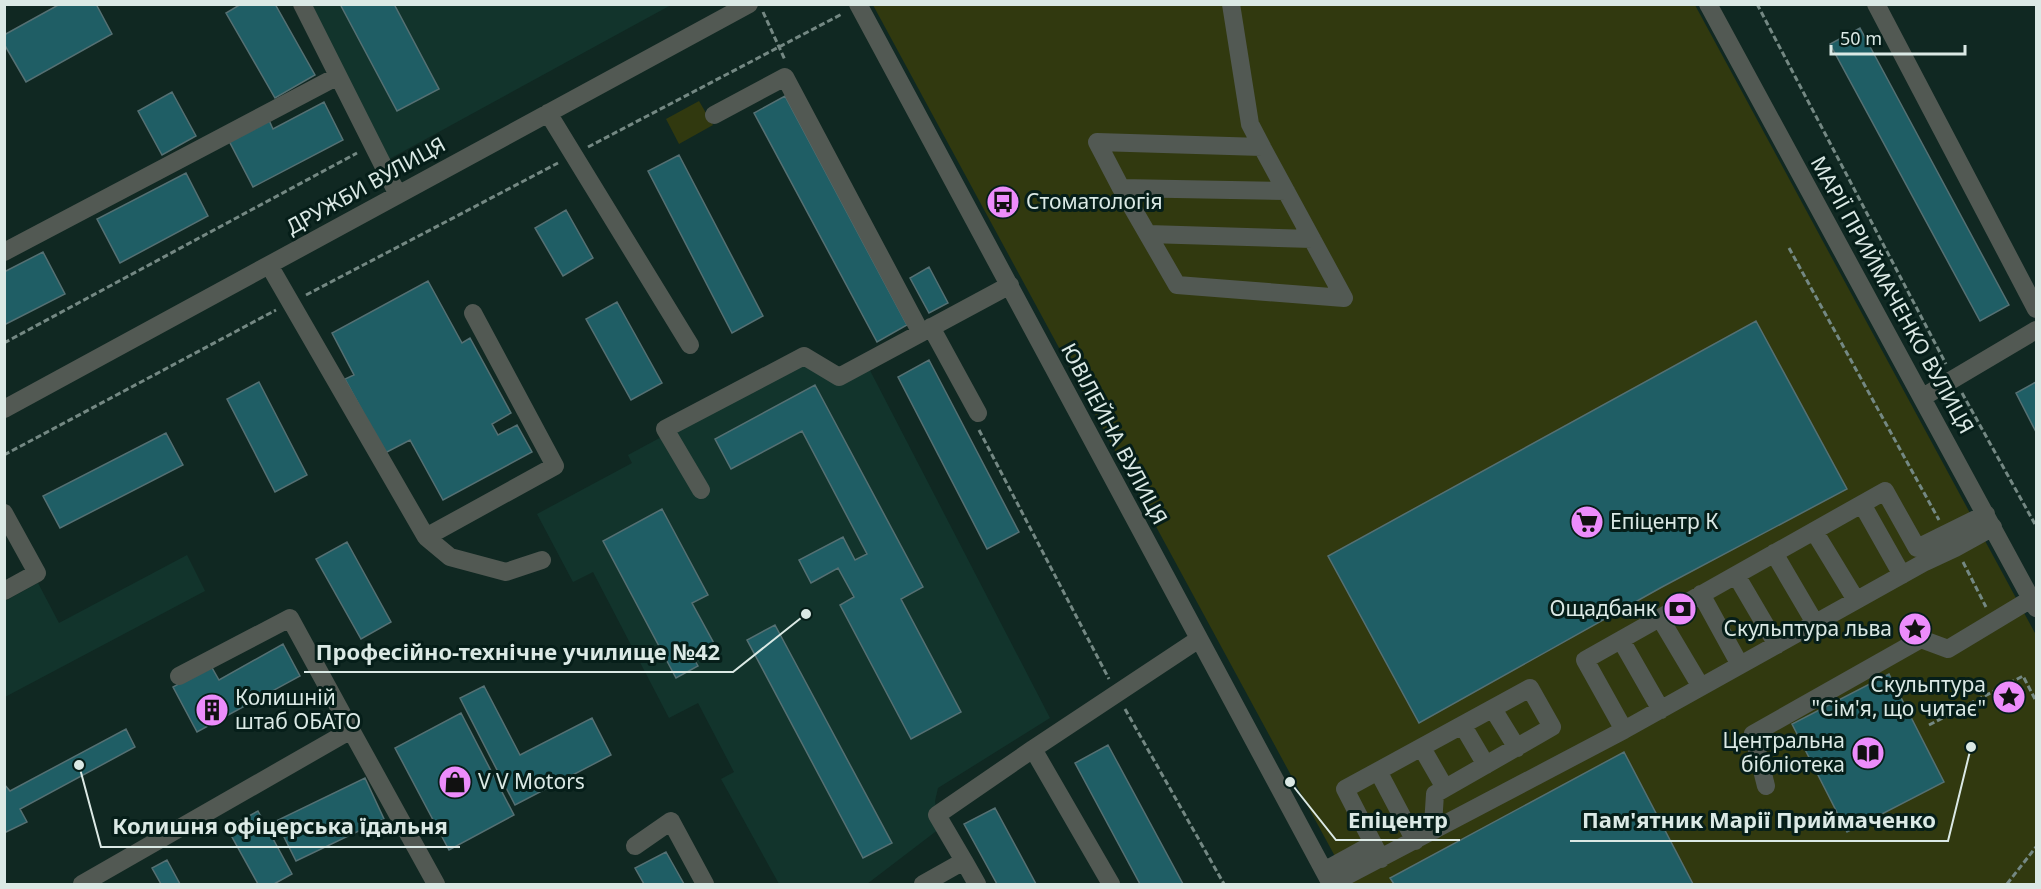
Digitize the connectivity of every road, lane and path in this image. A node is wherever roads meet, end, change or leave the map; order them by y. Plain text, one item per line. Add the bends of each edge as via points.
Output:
1 (302, 4) edge
2 (749, 4) edge
3 (760, 4) edge
4 (1231, 4) edge
5 (1708, 4) edge
6 (1756, 4) edge
7 (1876, 4) edge
8 (859, 5) edge
9 (778, 47) junction
10 (338, 76) junction
11 (548, 113) junction
12 (714, 115) dead end
13 (372, 144) junction
14 (1262, 147) junction
15 (574, 154) junction
16 (1120, 188) junction
17 (1286, 190) junction
18 (398, 195) junction
19 (1148, 234) junction
20 (1312, 239) junction
21 (1789, 248) dead end
22 (4, 252) edge
23 (269, 265) junction
24 (1010, 285) junction
25 (291, 303) junction
26 (2037, 309) edge
27 (473, 313) dead end
28 (926, 330) junction
29 (2037, 330) edge
30 (4, 343) edge
31 (690, 345) dead end
32 (1954, 379) junction
33 (1923, 397) junction
34 (4, 409) edge
35 (977, 419) joint
36 (4, 455) edge
37 (701, 489) dead end
38 (1862, 504) junction
39 (4, 513) edge
40 (1989, 521) junction
41 (2037, 526) edge
42 (1814, 531) junction
43 (426, 537) junction
44 (1951, 541) junction
45 (1774, 553) junction
46 (1921, 555) junction
47 (542, 560) dead end
48 (1736, 575) junction
49 (1902, 575) junction
50 (4, 591) edge
51 (1701, 594) junction
52 (1856, 600) junction
53 (2034, 604) edge
54 (1660, 618) junction
55 (1994, 622) junction
56 (1815, 623) junction
57 (1199, 639) junction
58 (1621, 640) junction
59 (1777, 645) junction
60 (1740, 665) junction
61 (179, 676) dead end
62 (1701, 687) junction
63 (1117, 693) junction
64 (2037, 701) edge
65 (1493, 709) junction
66 (1661, 710) junction
67 (1929, 725) dead end
68 (1463, 726) junction
69 (351, 730) junction
70 (1624, 730) junction
71 (1422, 748) junction
72 (1516, 748) junction
73 (1033, 749) junction
74 (1486, 765) junction
75 (1378, 771) junction
76 (1766, 786) dead end
77 (1445, 788) junction
78 (1435, 830) junction
79 (1415, 841) junction
80 (635, 846) dead end
81 (2037, 847) edge
82 (1377, 851) junction
83 (964, 861) junction
84 (1329, 880) edge
85 (82, 885) edge
86 (436, 885) edge
87 (705, 885) edge
88 (923, 885) edge
89 (977, 885) edge
90 (1111, 885) edge
91 (1224, 885) edge
92 (2007, 885) edge

1 - 10 street
2 - 11 street, ДРУЖБИ ВУЛИЦЯ
3 - 9 path
4 - 14 street via 1250,124
5 - 33 street, МАРІЇ ПРИЙМАЧЕНКО ВУЛИЦЯ
6 - 32 path
7 - 26 street
8 - 9 path
8 - 24 street, ЮВІЛЕЙНА ВУЛИЦЯ
9 - 15 path
10 - 13 street
10 - 22 street
11 - 15 street
11 - 18 street, ДРУЖБИ ВУЛИЦЯ
12 - 28 street via 785,76
13 - 18 street
13 - 30 path
14 - 16 street via 1097,142
14 - 17 street
15 - 25 path
15 - 31 street
16 - 17 street
16 - 19 street
17 - 20 street
18 - 23 street, ДРУЖБИ ВУЛИЦЯ
19 - 20 street
19 - 20 street via 1177,285 1344,298
21 - 44 path
23 - 25 street
23 - 34 street, ДРУЖБИ ВУЛИЦЯ
24 - 28 street
24 - 57 street, ЮВІЛЕЙНА ВУЛИЦЯ
25 - 36 path
25 - 43 street
27 - 43 street via 555,466
28 - 35 street
28 - 37 street via 839,377 804,356 665,429
29 - 32 street
32 - 33 street
32 - 41 path
33 - 40 street, МАРІЇ ПРИЙМАЧЕНКО ВУЛИЦЯ
35 - 63 path
38 - 42 street
38 - 46 street via 1885,491
38 - 49 street
39 - 50 street via 37,573
40 - 44 street
40 - 53 street, МАРІЇ ПРИЙМАЧЕНКО ВУЛИЦЯ
42 - 45 street
42 - 52 street
43 - 47 street via 450,557 506,572
44 - 46 street
44 - 55 path
45 - 48 street
45 - 56 street
46 - 49 street
48 - 51 street
48 - 59 street
49 - 52 street
51 - 54 street
51 - 60 street
52 - 56 street
53 - 55 street
54 - 58 street
54 - 62 street
55 - 76 street via 1948,648 1921,639 1753,734
56 - 59 street
57 - 63 street
57 - 84 street, ЮВІЛЕЙНА ВУЛИЦЯ
58 - 66 street
58 - 70 street via 1585,660
59 - 60 street
60 - 62 street
61 - 69 street via 290,618
62 - 66 street
63 - 73 street
63 - 91 path
64 - 67 path via 2023,676
65 - 68 street
65 - 72 street
65 - 72 street via 1530,688 1552,727
66 - 70 street
68 - 71 street
68 - 74 street
69 - 85 street
69 - 86 street
70 - 78 street
71 - 75 street
71 - 77 street
72 - 74 street
73 - 83 street via 937,815
73 - 90 street
74 - 77 street
75 - 79 street
75 - 82 street via 1345,789
77 - 78 street via 1435,794
78 - 79 street
79 - 82 street
80 - 87 street via 671,821
81 - 92 path
82 - 84 street
83 - 88 street
83 - 89 street

